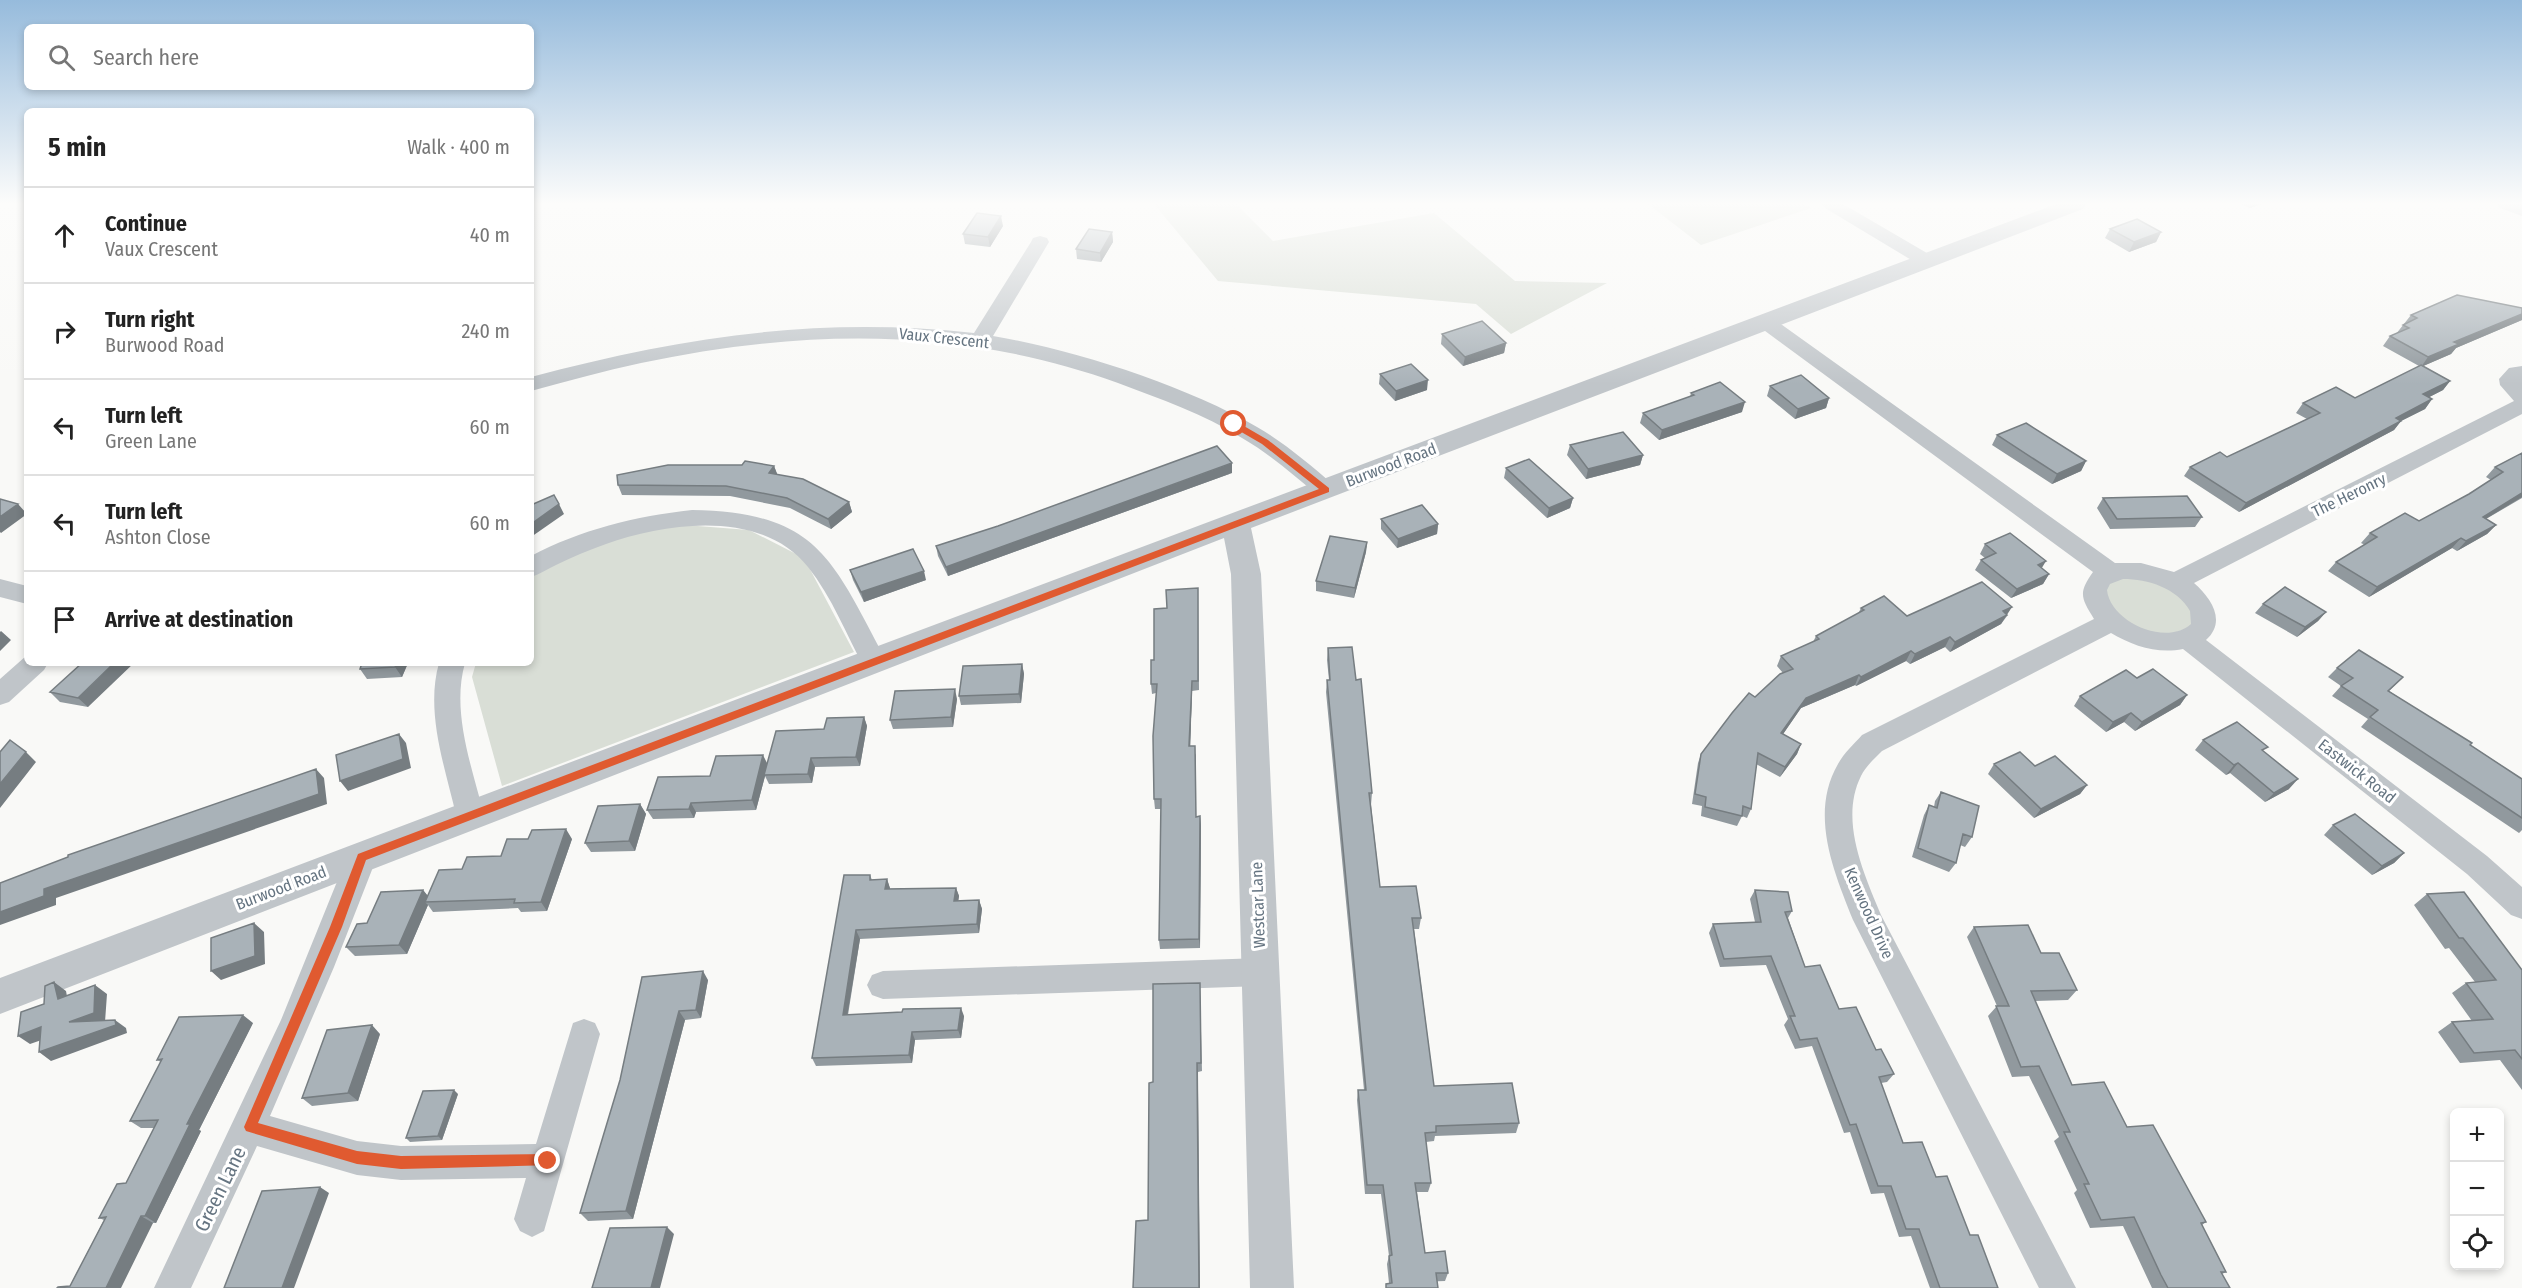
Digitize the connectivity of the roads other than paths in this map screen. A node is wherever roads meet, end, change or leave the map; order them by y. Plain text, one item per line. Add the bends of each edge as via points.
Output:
1 (1026, 264) edge
2 (1914, 264) edge
3 (1764, 321) junction
4 (980, 340) junction
5 (2522, 372) edge
6 (534, 383) edge
7 (2522, 397) edge
8 (2522, 405) edge
9 (1326, 490) junction
10 (1236, 523) junction
11 (534, 567) edge
12 (2110, 572) junction
13 (2175, 583) junction
14 (0, 588) edge
15 (24, 595) edge
16 (2112, 621) junction
17 (2189, 640) junction
18 (873, 660) junction
19 (32, 666) edge
20 (450, 666) edge
21 (0, 695) edge
22 (470, 815) junction
23 (362, 857) junction
24 (2522, 906) edge
25 (1261, 972) junction
26 (883, 985) dead end
27 (0, 996) edge
28 (584, 1034) dead end
29 (250, 1127) junction
30 (548, 1161) junction
31 (532, 1220) dead end
32 (172, 1288) edge
33 (1272, 1288) edge
34 (2058, 1288) edge

1 - 4 street
2 - 3 street, Burwood Road
3 - 9 street, Burwood Road
3 - 12 street
4 - 6 street, Vaux Crescent via 889,333 790,334 633,358
4 - 9 street, Vaux Crescent via 1076,361 1197,405 1265,442
5 - 7 street via 2510,379
8 - 13 street, The Heronry
9 - 10 street, Burwood Road
10 - 18 street, Burwood Road
10 - 25 street, Westcar Lane via 1246,574
11 - 18 street via 603,535 640,525 716,518 746,522 771,530 808,552 821,567
12 - 13 street via 2137,570
12 - 16 street via 2094,586 2093,594 2097,606
13 - 17 street via 2193,597 2205,619 2202,631
14 - 15 street
16 - 17 street via 2128,632 2158,642
16 - 34 street, Kenwood Drive via 1872,743 1849,769 1840,796 1839,833 1850,876 1868,920
17 - 24 street, Eastwick Road via 2468,858
18 - 22 street, Burwood Road
19 - 21 street
20 - 22 street via 446,703
22 - 23 street, Burwood Road
23 - 27 street, Burwood Road
23 - 29 street, Green Lane
25 - 26 street
25 - 33 street, Westcar Lane
28 - 30 street
29 - 30 street via 357,1158 401,1163
29 - 32 street, Green Lane
30 - 31 street

